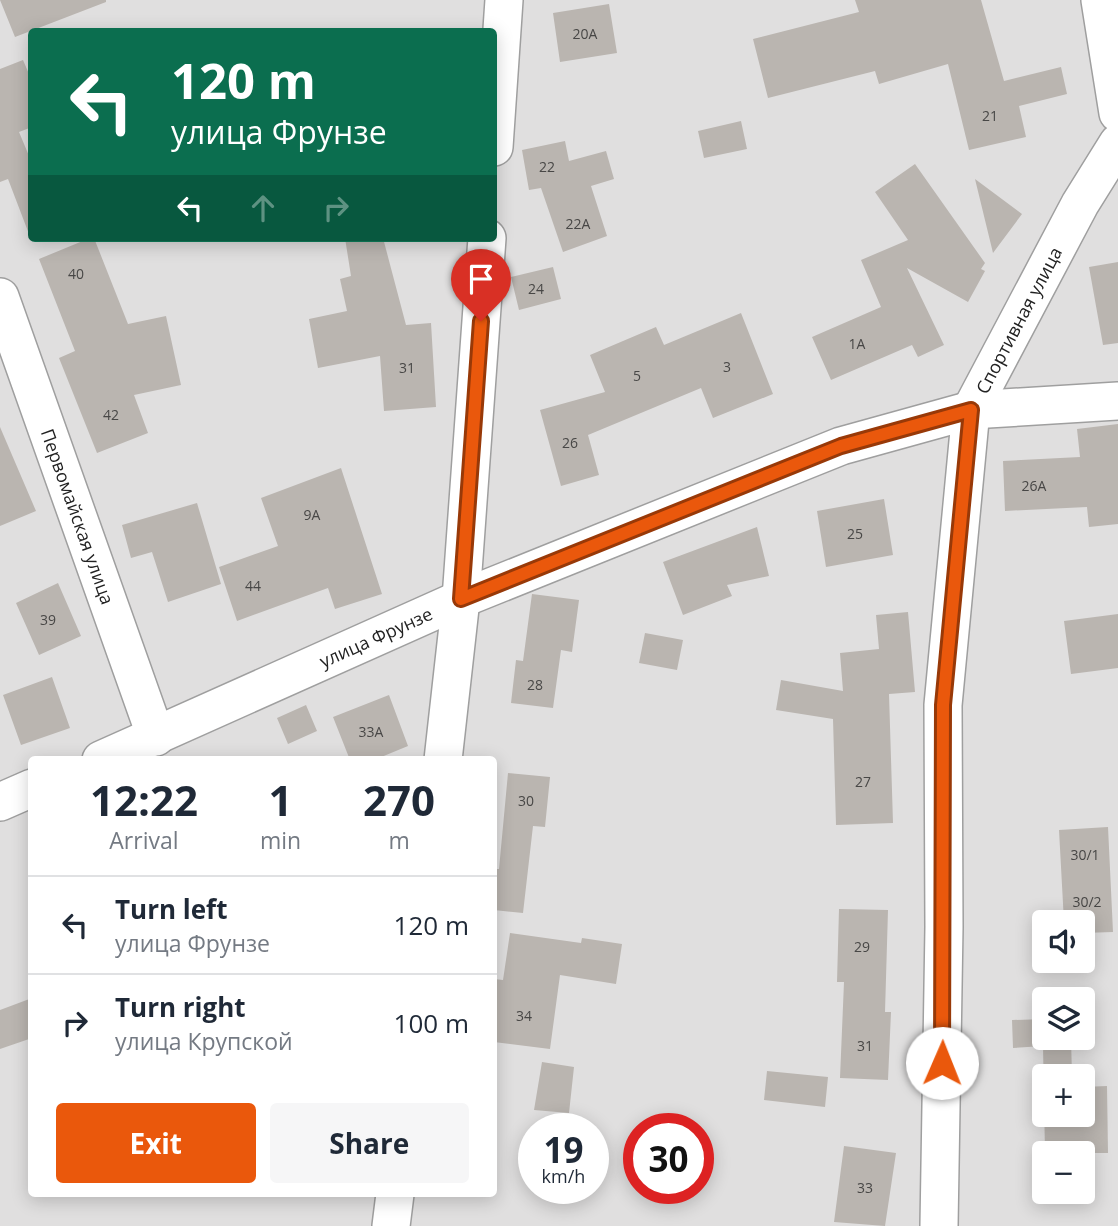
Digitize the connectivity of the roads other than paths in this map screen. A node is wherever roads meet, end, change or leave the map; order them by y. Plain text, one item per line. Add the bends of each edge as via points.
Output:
1 (504, 0) edge
2 (1100, 0) edge
3 (497, 104) edge
4 (1118, 113) edge
5 (1118, 143) edge
6 (487, 242) edge
7 (0, 297) edge
8 (1118, 401) edge
9 (971, 410) junction
10 (461, 599) junction
11 (156, 737) junction
12 (111, 756) edge
13 (443, 756) edge
14 (28, 790) edge
15 (0, 802) edge
16 (395, 1197) edge
17 (391, 1226) edge
18 (939, 1226) edge

1 - 3 street
2 - 4 street
5 - 9 street, Спортивная улица via 1080,204
6 - 10 street
7 - 11 street, Первомайская улица
8 - 9 street, улица Фрунзе
9 - 10 street, улица Фрунзе via 841,446
9 - 18 street, Спортивная улица via 943,705
10 - 11 street, улица Фрунзе
10 - 13 street
11 - 12 street, улица Фрунзе
14 - 15 street
16 - 17 street

